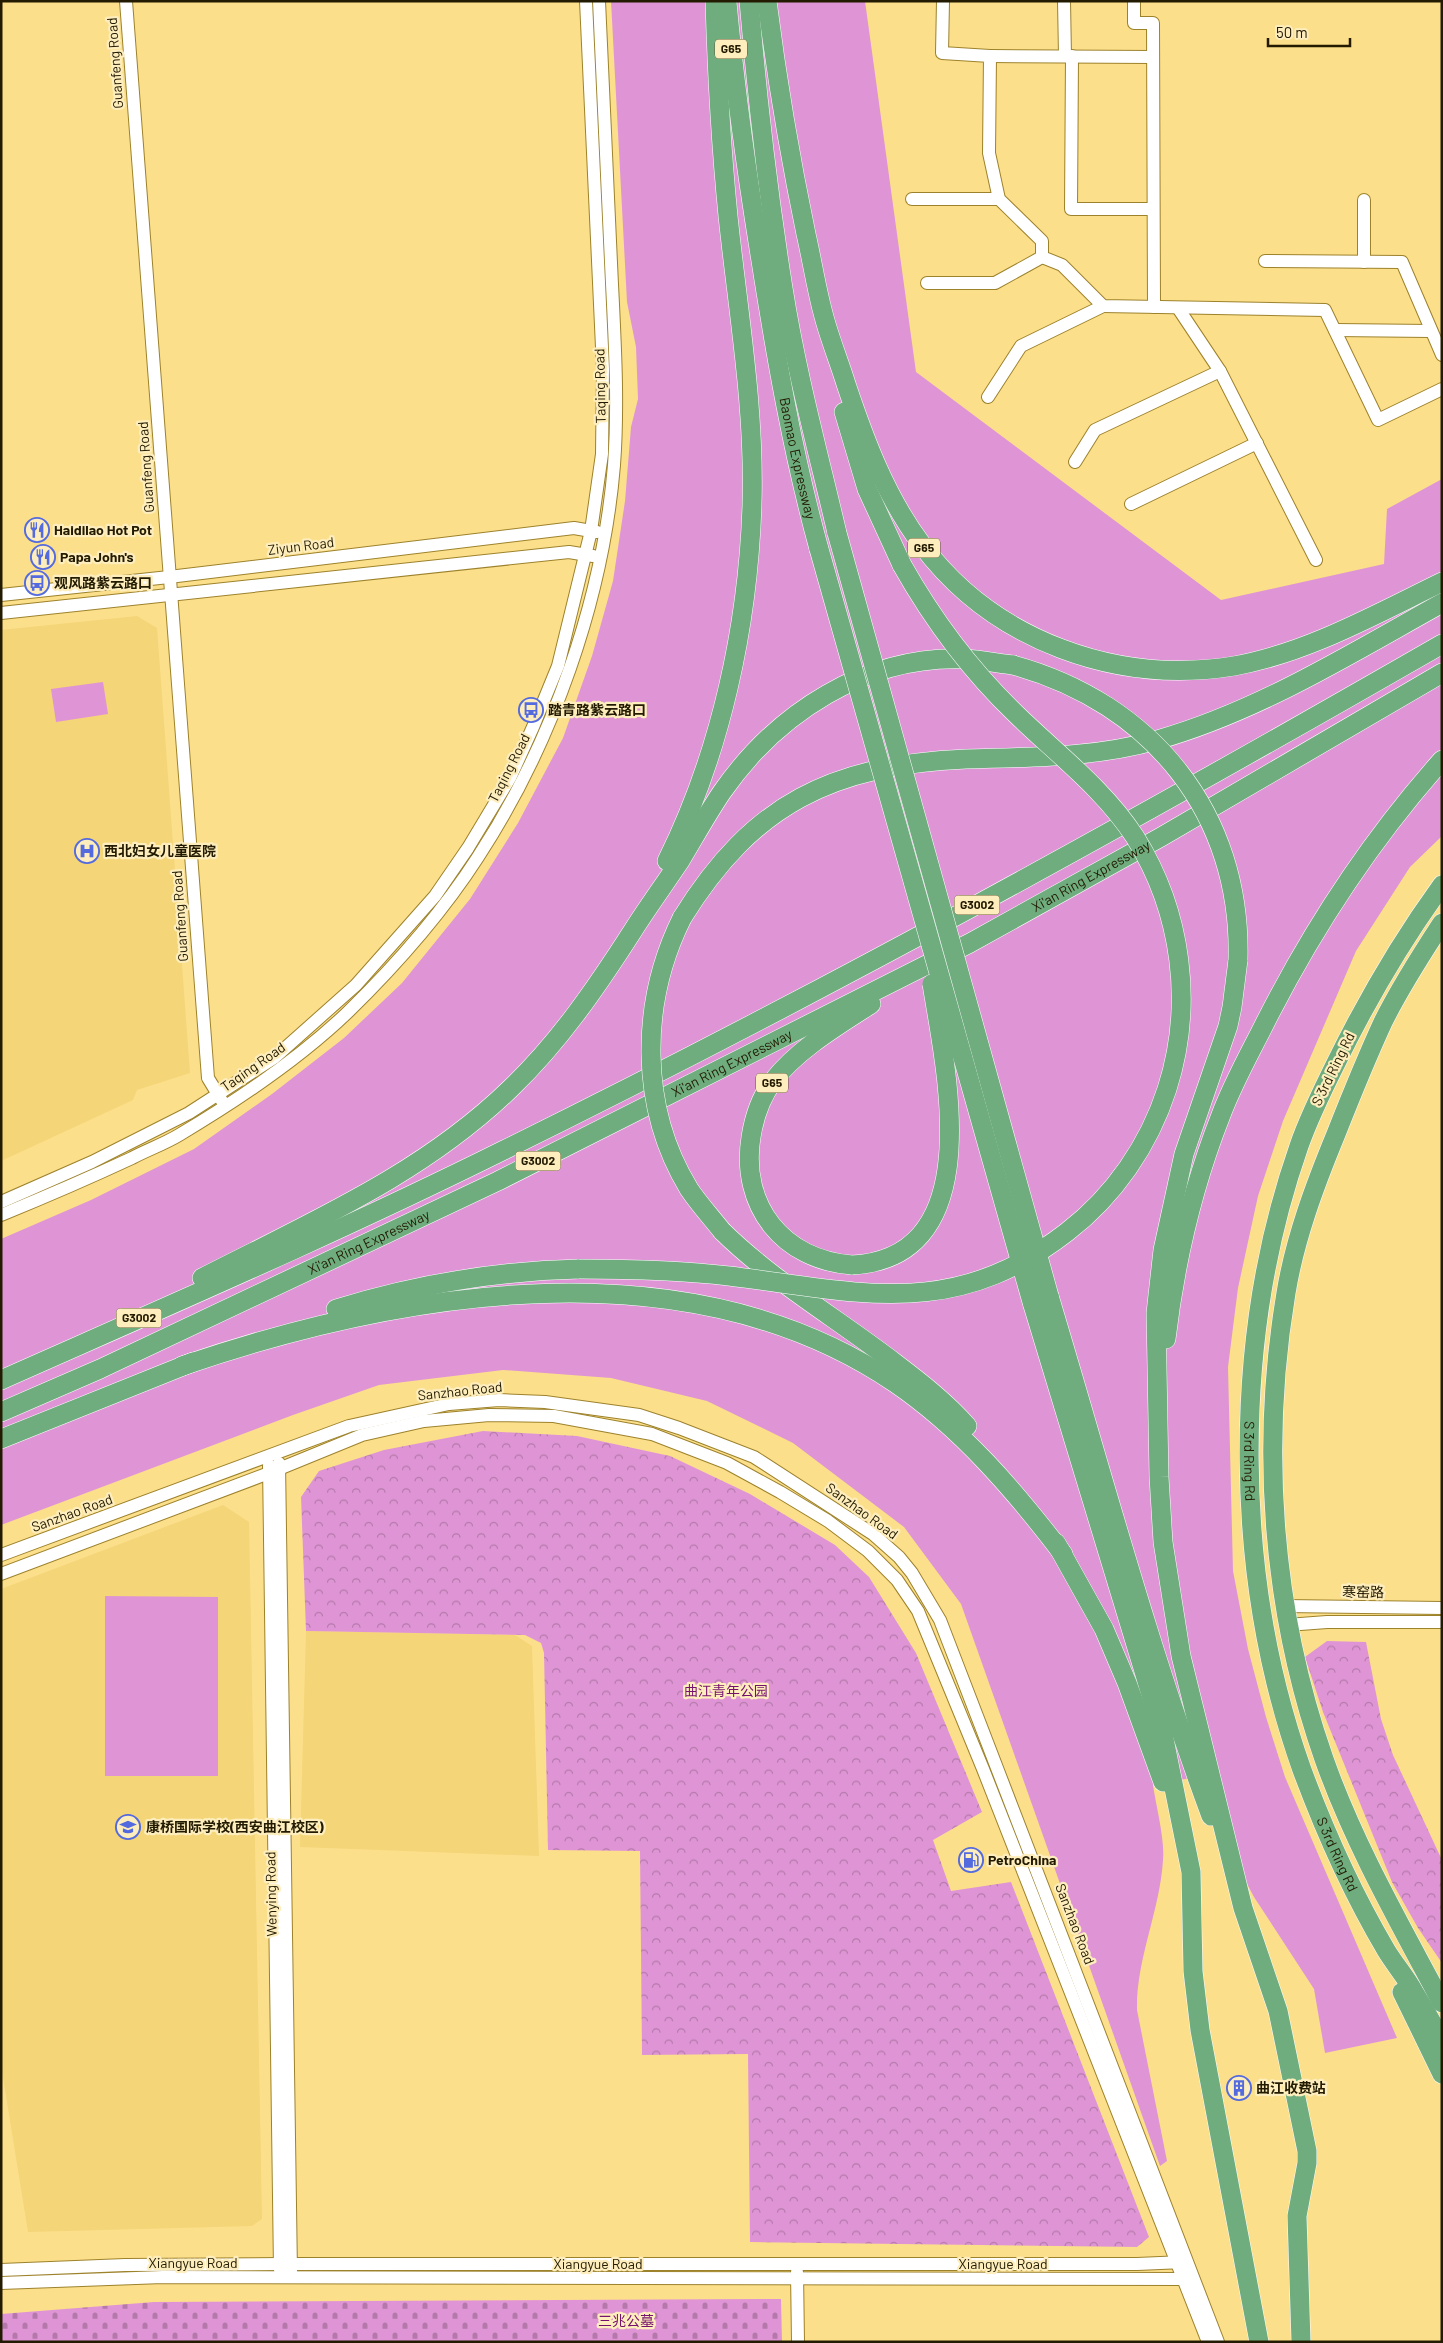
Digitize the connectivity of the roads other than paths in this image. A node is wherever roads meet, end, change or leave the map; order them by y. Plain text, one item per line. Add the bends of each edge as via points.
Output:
1 (126, 1) edge
2 (586, 1) edge
3 (599, 1) edge
4 (715, 1) edge
5 (726, 1) edge
6 (749, 1) edge
7 (767, 1) edge
8 (943, 1) edge
9 (1064, 1) edge
10 (1134, 1) edge
11 (990, 56) junction
12 (1069, 56) junction
13 (1153, 57) junction
14 (912, 199) dead end
15 (999, 199) junction
16 (1364, 200) dead end
17 (1153, 209) junction
18 (1042, 258) junction
19 (1265, 261) dead end
20 (1364, 262) junction
21 (927, 283) dead end
22 (1103, 306) junction
23 (1154, 307) junction
24 (1178, 308) junction
25 (823, 314) junction
26 (1335, 330) junction
27 (1431, 331) junction
28 (1442, 355) edge
29 (1220, 370) junction
30 (1442, 389) edge
31 (988, 397) dead end
32 (1257, 443) junction
33 (1075, 462) dead end
34 (1130, 504) dead end
35 (591, 531) junction
36 (604, 533) junction
37 (585, 555) junction
38 (599, 558) junction
39 (1316, 560) dead end
40 (169, 577) junction
41 (1442, 582) edge
42 (1, 595) edge
43 (171, 596) junction
44 (1442, 603) edge
45 (1, 613) edge
46 (1442, 644) edge
47 (1442, 673) edge
48 (1442, 760) edge
49 (1442, 885) edge
50 (919, 906) junction
51 (1442, 923) edge
52 (632, 932) junction
53 (970, 943) junction
54 (221, 1101) junction
55 (1, 1202) edge
56 (1, 1215) edge
57 (1041, 1299) junction
58 (182, 1366) junction
59 (8, 1377) edge
60 (1159, 1409) junction
61 (1, 1412) edge
62 (1, 1439) edge
63 (274, 1453) junction
64 (274, 1471) junction
65 (1063, 1554) junction
66 (1, 1555) edge
67 (1, 1574) edge
68 (1284, 1606) junction
69 (1442, 1608) edge
70 (1442, 1622) edge
71 (1287, 1625) junction
72 (1189, 1854) junction
73 (1239, 1892) junction
74 (1411, 1944) junction
75 (1387, 1952) junction
76 (1442, 1990) edge
77 (1442, 2003) edge
78 (1442, 2040) edge
79 (1442, 2074) edge
80 (1183, 2262) junction
81 (286, 2264) junction
82 (796, 2264) junction
83 (1, 2270) edge
84 (285, 2278) junction
85 (1190, 2279) junction
86 (797, 2280) junction
87 (1, 2283) edge
88 (798, 2342) edge
89 (1208, 2342) edge
90 (1218, 2342) edge
91 (1259, 2342) edge
92 (1301, 2342) edge

1 - 40 street, Guanfeng Road
2 - 35 street, Taqing Road via 603,389 602,454
3 - 36 street, Taqing Road via 616,371 614,465
4 - 52 highway via 724,169 748,394 752,503 750,546 736,644 719,721 678,836
5 - 50 highway, Baomao Expressway / G65, bridge via 736,96 784,394 819,549
6 - 57 highway, G65, bridge via 783,289 807,406 837,533
7 - 25 highway, G65 via 777,81
8 - 11 street via 942,53
9 - 12 street
10 - 13 street via 1134,23 1153,23
11 - 12 street
11 - 15 street via 989,153
12 - 13 street
12 - 17 street via 1071,209
13 - 17 street
14 - 15 street
15 - 18 street via 1042,241
16 - 20 street
17 - 23 street
18 - 21 street via 995,283
18 - 22 street via 1062,265
19 - 20 street
20 - 27 street via 1402,262
22 - 23 street
22 - 31 street via 1021,346
23 - 24 street
24 - 26 street via 1325,310
24 - 29 street
25 - 41 highway, G65 via 873,457 897,507 920,543 969,596 1008,624 1046,644 1106,663 1143,669 1181,670 1236,665 1284,653
25 - 58 highway, bridge via 852,442 873,503 902,565 930,613 972,667 1121,818 1159,884 1175,934 1182,987 1180,1025 1164,1099 1127,1170 1075,1226 1025,1260 970,1283 931,1292 872,1294 665,1270 578,1269 478,1278 374,1298 305,1319
26 - 27 street
26 - 30 street via 1378,420
27 - 28 street
29 - 32 street
29 - 33 street via 1095,430
32 - 34 street
32 - 39 street
35 - 36 street, Ziyun Road
35 - 37 street, Taqing Road
35 - 40 street, Ziyun Road via 574,528
36 - 38 street, Taqing Road
37 - 38 street
37 - 43 street via 569,552
37 - 54 street, Taqing Road via 555,674 534,727 510,778 468,848 435,896 356,985
38 - 54 street, Taqing Road via 580,639 564,687 536,751 478,858 417,937 347,1012 277,1071
40 - 42 street, Ziyun Road
40 - 43 street, Guanfeng Road
43 - 45 street
43 - 54 street, Guanfeng Road via 208,1078
44 - 65 highway, bridge via 1270,697 1217,720 1155,741 1056,756 913,763 868,771 827,785 782,809 742,841 712,872 682,918 666,955 656,994 651,1034 652,1076 659,1115 689,1188 722,1231 766,1270 855,1332 942,1401 1014,1482
46 - 59 highway, Xi'an Ring Expressway / G3002 via 985,901 704,1050 336,1231
47 - 53 highway, Xi'an Ring Expressway / G65 via 1195,818
48 - 60 highway via 1391,820 1333,900 1287,979 1237,1078 1210,1147 1180,1255
49 - 75 highway, S 3rd Ring Rd via 1369,1000 1317,1101 1299,1144 1267,1266 1251,1385 1250,1471 1254,1547 1264,1619 1282,1704 1303,1772 1331,1841
50 - 53 highway, G65, bridge via 949,1102 950,1137 938,1208 913,1243 889,1258 852,1265 820,1260 801,1252 785,1241 767,1218 754,1189 750,1170 751,1141 758,1112 773,1082 802,1052 866,1007
50 - 57 highway, bridge
51 - 68 highway, S 3rd Ring Rd via 1388,1013 1350,1098 1303,1224 1286,1291 1276,1376 1273,1446
52 - 59 highway via 590,996 550,1047 510,1089 454,1138 350,1204
52 - 60 highway, bridge via 723,790 765,741 802,709 846,684 901,666 944,659 1013,665 1052,677 1097,699 1146,736 1176,768 1204,810 1221,846 1236,906 1238,960 1228,1026 1184,1154 1163,1250 1156,1313
53 - 61 highway, Xi'an Ring Expressway / G3002 via 498,1181 100,1369
54 - 55 street, Taqing Road
54 - 56 street, Taqing Road via 175,1137
57 - 72 highway via 1163,1734
57 - 73 highway via 1188,1753
58 - 62 highway
58 - 65 highway via 292,1332 363,1315 492,1297 607,1295 665,1299 720,1308 794,1330 856,1359 895,1383 968,1444 1044,1528
60 - 73 highway via 1158,1477 1171,1601 1181,1656
63 - 64 street, Wenying Road
63 - 66 street, Sanzhao Road
63 - 80 street, Sanzhao Road via 349,1426 449,1404 498,1400 545,1402 629,1413 679,1428 754,1458 873,1534 899,1558 925,1594 953,1649
64 - 67 street, Sanzhao Road
64 - 80 street, Sanzhao Road via 362,1435 424,1421 489,1414 554,1416 652,1434 726,1463 828,1521 868,1551 897,1580 918,1611
64 - 81 street, Wenying Road
65 - 72 highway via 1104,1629 1128,1683
68 - 69 street, 寒窑路
68 - 71 highway, S 3rd Ring Rd
70 - 71 street
71 - 74 highway, S 3rd Ring Rd via 1295,1664 1336,1793
72 - 91 highway via 1196,2003
73 - 92 highway via 1278,2012 1307,2151 1297,2216
74 - 76 highway
74 - 77 highway, S 3rd Ring Rd
75 - 78 highway, S 3rd Ring Rd via 1414,1990
75 - 79 highway via 1392,1971
80 - 82 street, Xiangyue Road
80 - 85 street, Sanzhao Road
81 - 82 street, Xiangyue Road
81 - 83 street, Xiangyue Road
81 - 84 street, Wenying Road
82 - 86 street
84 - 86 street, Xiangyue Road
84 - 87 street, Xiangyue Road via 163,2277
85 - 86 street, Xiangyue Road
85 - 89 street, Sanzhao Road
85 - 90 street, Sanzhao Road
86 - 88 street

